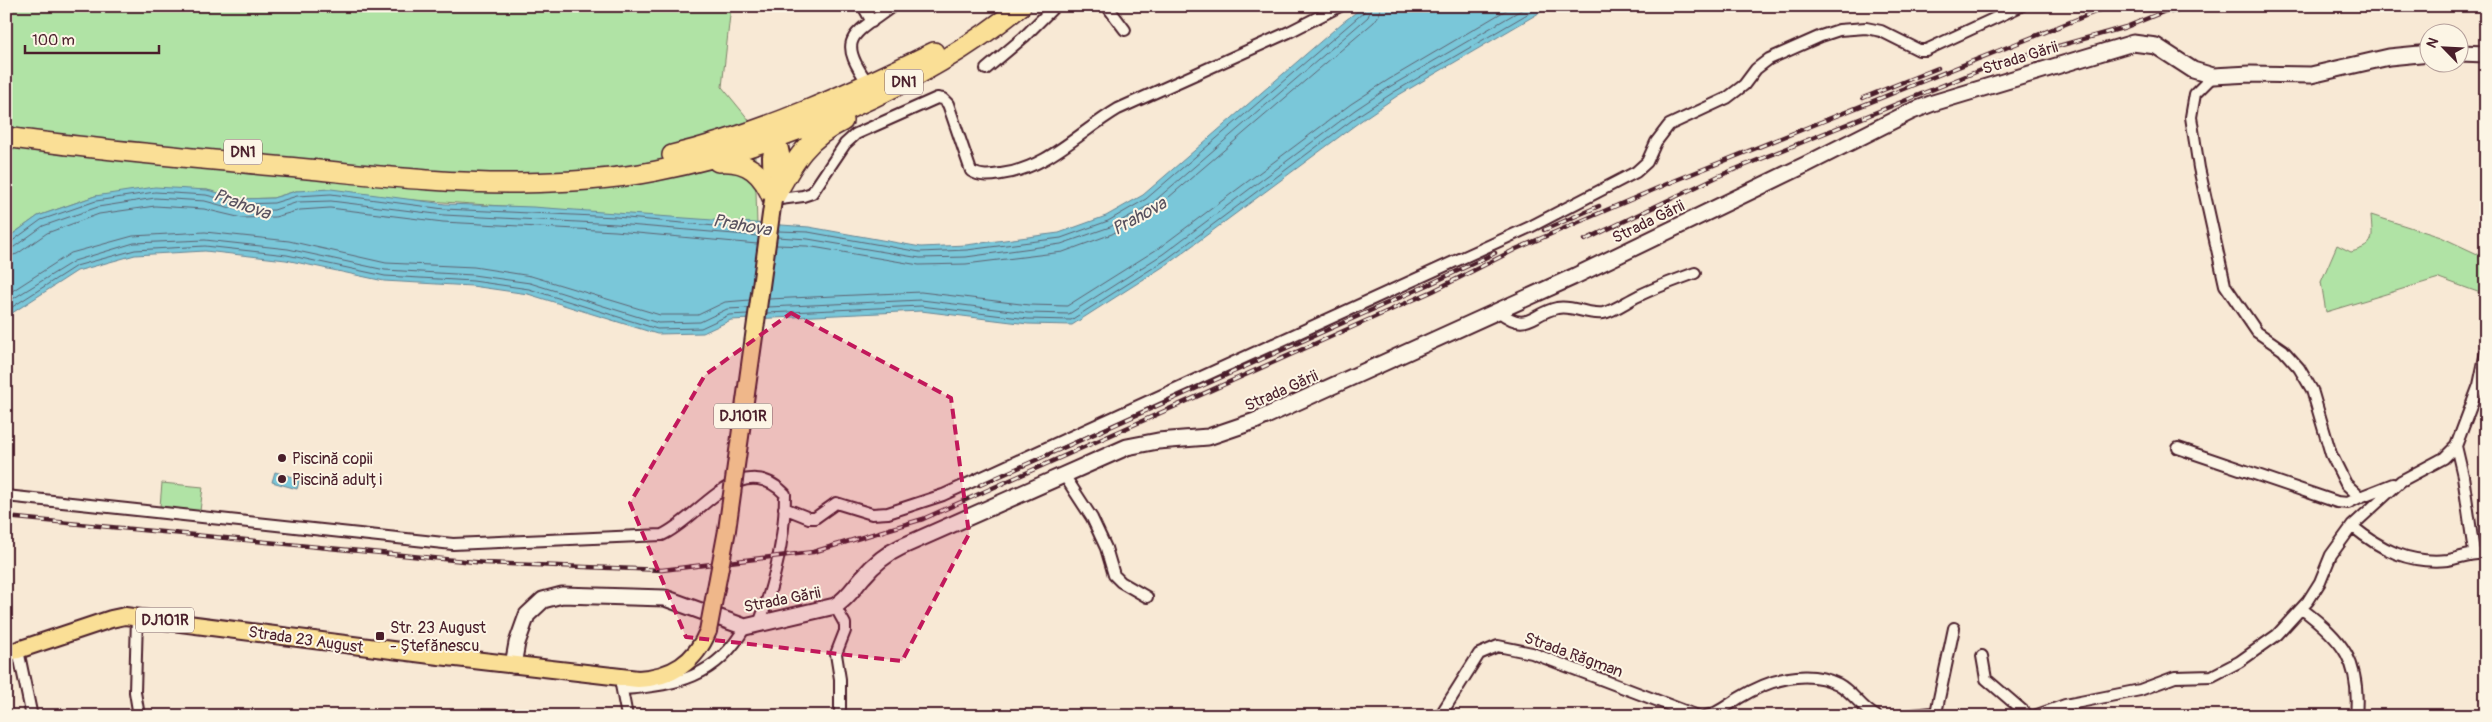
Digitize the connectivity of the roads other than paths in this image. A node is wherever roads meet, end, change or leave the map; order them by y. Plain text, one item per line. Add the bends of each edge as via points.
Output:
1 (863, 6) edge
2 (893, 6) edge
3 (1004, 6) edge
4 (1021, 6) edge
5 (1055, 6) edge
6 (1107, 6) edge
7 (1340, 6) edge
8 (2021, 6) edge
9 (872, 22) junction
10 (1125, 30) dead end
11 (2470, 53) edge
12 (2420, 54) edge
13 (2486, 54) edge
14 (942, 61) junction
15 (986, 69) dead end
16 (2213, 76) junction
17 (868, 83) junction
18 (6, 126) edge
19 (773, 130) junction
20 (6, 137) edge
21 (680, 166) junction
22 (773, 200) junction
23 (1695, 273) dead end
24 (1498, 311) junction
25 (2486, 352) edge
26 (2456, 446) junction
27 (2178, 448) dead end
28 (1064, 475) junction
29 (2400, 481) junction
30 (6, 496) edge
31 (2360, 497) junction
32 (784, 508) junction
33 (2352, 526) junction
34 (2474, 552) junction
35 (2486, 554) edge
36 (1147, 597) dead end
37 (835, 606) junction
38 (2302, 609) junction
39 (136, 617) junction
40 (752, 625) junction
41 (1954, 628) dead end
42 (12, 651) edge
43 (1982, 656) dead end
44 (513, 665) junction
45 (621, 684) junction
46 (31, 712) dead end
47 (1938, 715) edge
48 (139, 716) edge
49 (627, 716) edge
50 (840, 716) edge
51 (1440, 716) edge
52 (1698, 716) edge
53 (1706, 716) edge
54 (1876, 716) edge
55 (1901, 716) edge
56 (2029, 716) edge
57 (2034, 716) edge
58 (2356, 716) edge

1 - 9 street
2 - 9 street
3 - 17 highway, DN1 via 956,40
4 - 14 highway, DN1 via 977,40
5 - 15 street
6 - 10 street
7 - 22 street via 1118,109 1028,168 987,176 971,171 948,104 937,98 856,134 845,144 812,193
8 - 32 street via 1926,50 1866,28 1838,30 1769,59 1727,98 1670,125 1636,172 1530,227 943,495 872,514 836,503 815,518
9 - 17 street via 854,37 849,49
11 - 13 street
12 - 16 street via 2389,57 2312,75
14 - 19 highway, DN1 via 860,104
14 - 22 highway via 909,87 818,136 793,162
16 - 24 street, Strada Gării via 2198,72 2162,49 2133,43 1933,103
16 - 31 street via 2195,94 2191,117 2225,285 2257,332 2283,350 2299,368 2315,399 2332,454 2346,484
17 - 19 highway, DN1
18 - 19 highway, DN1 via 379,165 514,171 589,168 654,159
19 - 21 highway, DN1
19 - 22 main road, DJ101R via 783,160
20 - 21 highway, DN1 via 106,150 478,182 586,180
21 - 22 highway via 723,161 742,163 765,180
22 - 45 main road, Strada 23 August / DJ101R, bridge via 727,530 708,631 698,652 675,671
23 - 24 street via 1604,313 1559,308 1520,322 1512,321
24 - 28 street, Strada Gării via 1255,421 1208,437 1127,447
25 - 26 street via 2478,386
26 - 29 street via 2444,458
26 - 34 street via 2464,476
27 - 31 street via 2337,502 2348,503
28 - 36 street via 1092,518 1114,575
28 - 37 street, Strada Gării via 890,552 871,567 844,600
29 - 31 street
29 - 33 street
30 - 32 street via 453,544 662,535 682,523 728,484 745,480 778,487 784,494
32 - 40 street via 780,556 771,591
33 - 34 street via 2385,550 2412,560 2450,560
33 - 38 street via 2331,555 2320,582
34 - 35 street
37 - 40 street, Strada Gării
37 - 50 street via 845,624 836,654
38 - 57 street via 2277,635 2239,662 2212,676 2175,677 2140,690 2065,705
38 - 58 street via 2328,629 2352,663
39 - 42 main road, Strada 23 August / DJ101R via 111,619
39 - 44 main road, Strada 23 August / DJ101R
39 - 48 street via 135,675
40 - 44 street, Strada Gării via 665,598 562,595 544,600 527,615
40 - 45 street via 726,654 696,676 660,687
41 - 47 street
42 - 46 street
43 - 56 street via 1986,679
44 - 45 main road, Strada 23 August / DJ101R
45 - 49 street
47 - 55 street
51 - 52 street, Strada Răgman via 1479,654 1498,646 1532,653
53 - 54 street via 1761,687 1802,676 1838,684 1853,693

